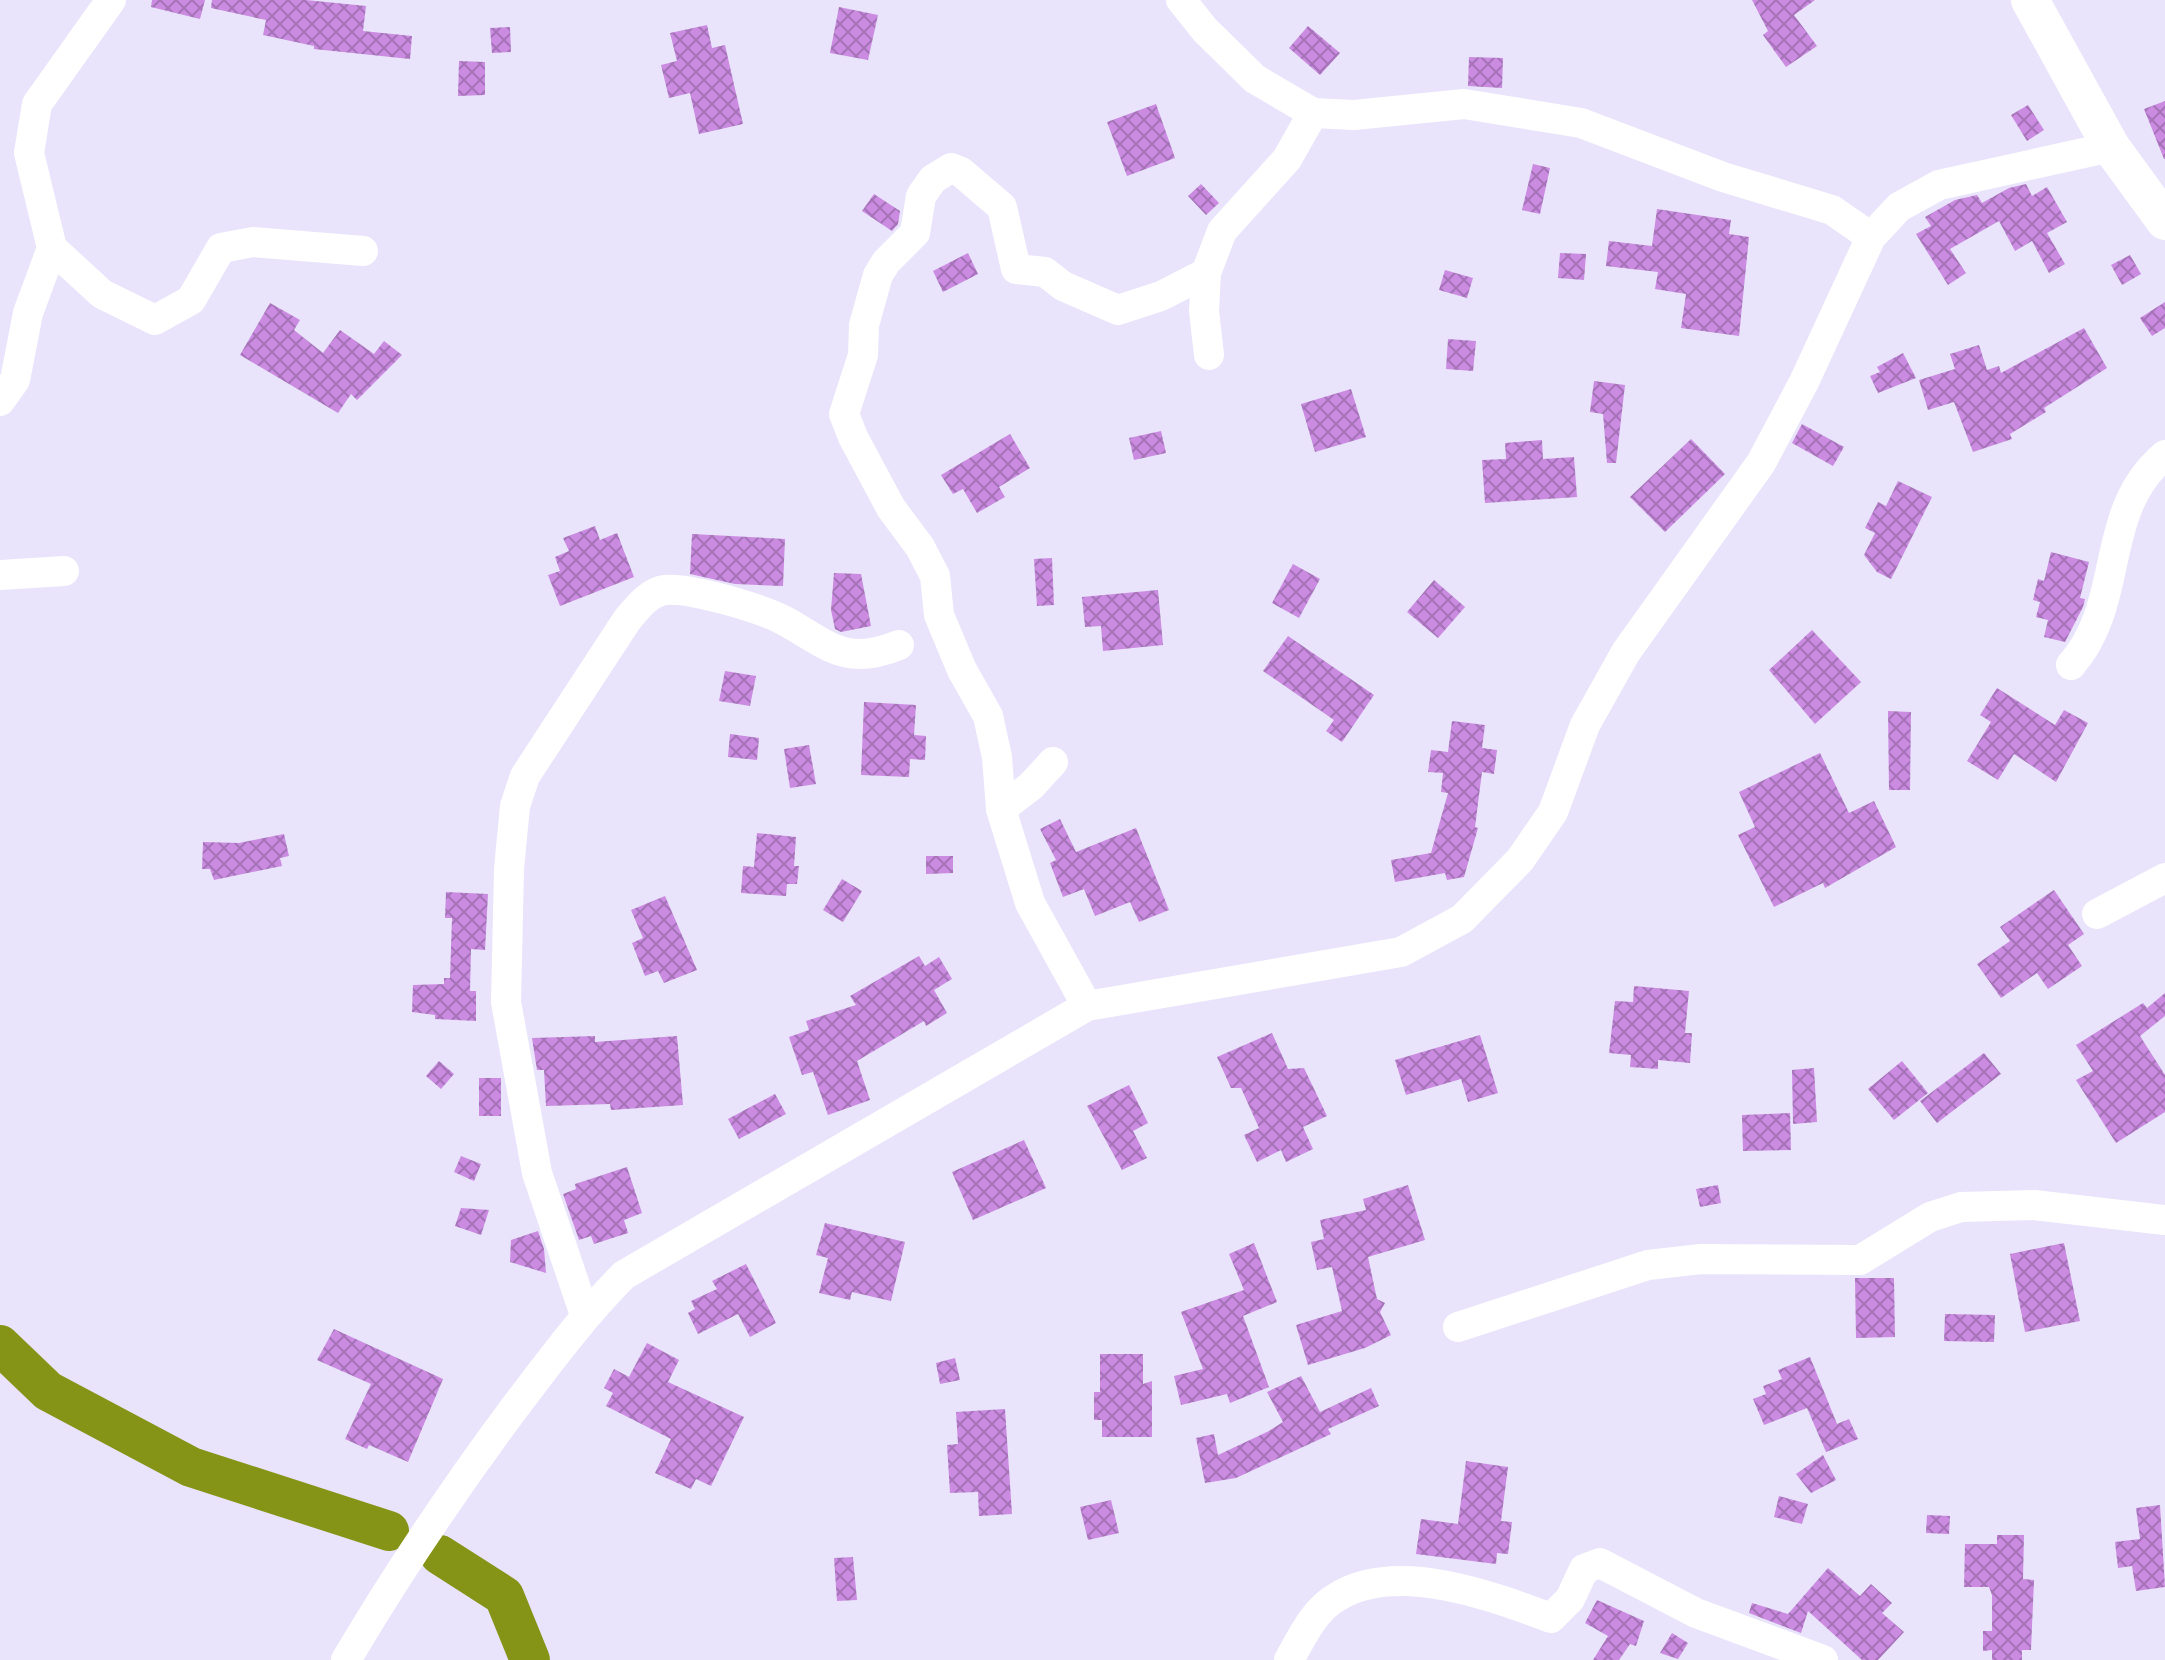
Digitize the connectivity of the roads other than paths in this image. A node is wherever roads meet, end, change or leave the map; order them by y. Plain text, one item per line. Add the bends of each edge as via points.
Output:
1 (111, 0) edge
2 (1181, 0) edge
3 (2030, 0) edge
4 (1313, 113) junction
5 (2111, 147) junction
6 (2160, 199) edge
7 (1871, 237) junction
8 (52, 248) junction
9 (363, 251) dead end
10 (1206, 273) junction
11 (1209, 355) dead end
12 (0, 401) edge
13 (2165, 455) edge
14 (64, 571) dead end
15 (0, 575) edge
16 (899, 645) dead end
17 (2071, 665) dead end
18 (1053, 762) dead end
19 (1001, 809) junction
20 (2165, 878) edge
21 (2097, 914) dead end
22 (1087, 1006) junction
23 (2165, 1220) edge
24 (585, 1315) junction
25 (1458, 1327) dead end
26 (346, 1660) edge
27 (1289, 1660) edge
28 (1823, 1660) edge

1 - 8 street via 37,104 29,153
2 - 4 street via 1255,79
3 - 5 main road
4 - 7 street via 1354,115 1464,104 1581,123 1723,177 1832,210
4 - 10 street via 1287,159 1222,231
5 - 6 main road
5 - 7 street via 1939,185 1899,207
7 - 22 street via 1761,463 1626,652 1585,725 1553,812 1520,860 1462,919 1401,952
8 - 9 street via 102,294 155,320 191,300 221,248 253,242
8 - 12 street via 28,313 15,380
10 - 11 street
10 - 19 street via 1118,310 1063,286 1045,272 1021,272 1012,264 1002,207 951,168 921,196 915,233 878,275 864,325 863,355 844,414 891,508 935,576 939,615 988,716
13 - 17 street via 2145,471 2132,492 2095,631
14 - 15 street
16 - 24 street via 873,653 831,650 755,608 663,590 627,620 525,776 515,806 509,869 506,1002 537,1173
18 - 19 street
19 - 22 street via 1030,903
20 - 21 street
22 - 24 street via 683,1238 624,1275
23 - 25 street via 2034,1205 1961,1207 1930,1217 1860,1260 1692,1259 1648,1265
24 - 26 street via 424,1531
27 - 28 street via 1320,1610 1338,1596 1375,1584 1402,1582 1489,1594 1551,1618 1570,1599 1584,1569 1600,1563 1696,1613

